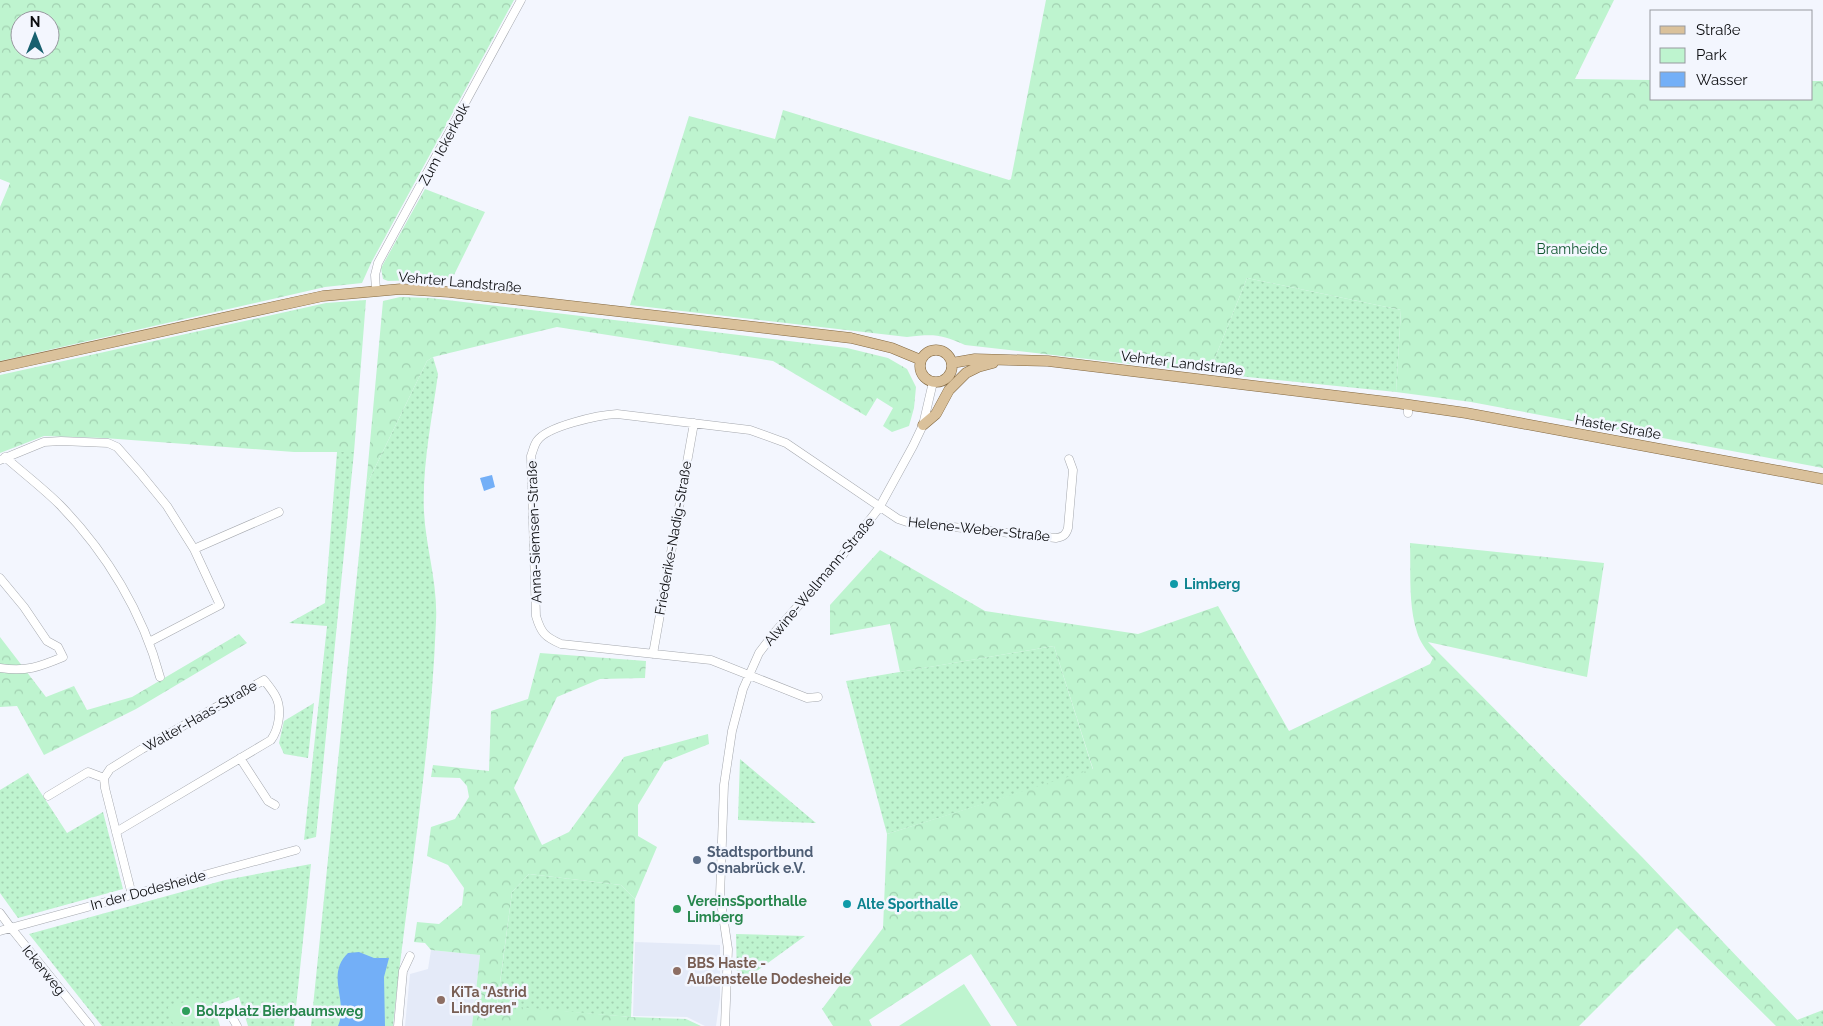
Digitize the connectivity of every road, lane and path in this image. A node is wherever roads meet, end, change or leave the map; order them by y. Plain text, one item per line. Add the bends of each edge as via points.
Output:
1 (521, 0) edge
2 (376, 290) junction
3 (1000, 358) junction
4 (921, 360) junction
5 (952, 363) junction
6 (0, 367) edge
7 (933, 382) junction
8 (1408, 409) joint
9 (694, 423) junction
10 (922, 425) junction
11 (3, 458) edge
12 (1070, 458) dead end
13 (1823, 479) edge
14 (879, 508) junction
15 (279, 512) dead end
16 (194, 550) junction
17 (0, 578) edge
18 (149, 642) junction
19 (653, 654) junction
20 (0, 668) edge
21 (749, 675) junction
22 (160, 677) dead end
23 (818, 697) dead end
24 (240, 758) junction
25 (104, 778) junction
26 (48, 796) dead end
27 (275, 805) dead end
28 (116, 832) junction
29 (296, 850) dead end
30 (132, 895) junction
31 (0, 913) edge
32 (11, 928) junction
33 (0, 932) edge
34 (410, 956) dead end
35 (231, 1015) dead end
36 (90, 1026) edge
37 (237, 1026) edge
38 (398, 1026) edge
39 (725, 1026) edge

1 - 2 street, Zum Ickerkolk via 378,263
2 - 4 main road, Vehrter Landstraße via 440,291 829,335 892,348
2 - 6 main road, Vehrter Landstraße via 323,296
3 - 5 main road, Vehrter Landstraße
3 - 8 main road, Vehrter Landstraße
3 - 10 main road via 966,373 949,390 936,414
4 - 5 main road via 927,352 940,350
4 - 7 main road via 922,374
5 - 7 main road via 952,370 946,378
7 - 10 street, Alwine-Wellmann-Straße
8 - 13 main road, Haster Straße via 1466,413
9 - 14 street, Anna-Siemsen-Straße via 750,430 786,443
9 - 19 street, Friederike-Nadig-Straße
9 - 19 street, Anna-Siemsen-Straße via 600,415 547,431 536,441 531,456 536,616 540,629 561,644
10 - 14 street, Alwine-Wellmann-Straße
11 - 16 street via 44,442 108,443 117,447 167,506
11 - 18 street via 59,504 96,546 120,583
12 - 14 street, Helene-Weber-Straße via 1073,470 1068,528 1062,537 907,522
14 - 21 street, Alwine-Wellmann-Straße via 838,561 775,632 759,653
15 - 16 street
16 - 18 street via 220,605
17 - 20 street via 47,641 58,647 63,657 37,668 18,671
18 - 22 street
19 - 21 street, Anna-Siemsen-Straße via 711,660
21 - 23 street, Anna-Siemsen-Straße via 807,698
21 - 39 street, Alwine-Wellmann-Straße via 732,731 724,785 720,896 728,950
24 - 25 street, Walter-Haas-Straße via 271,740 276,733 277,698 264,680 142,749 110,769
24 - 27 street via 268,801
24 - 28 street, Walter-Haas-Straße
25 - 26 street via 88,772
25 - 28 street
28 - 30 street
29 - 30 street, In der Dodesheide
30 - 32 street, In der Dodesheide
31 - 32 street, Ickerweg
32 - 33 street, In der Dodesheide
32 - 36 street, Ickerweg
34 - 38 street via 403,970
35 - 37 street

